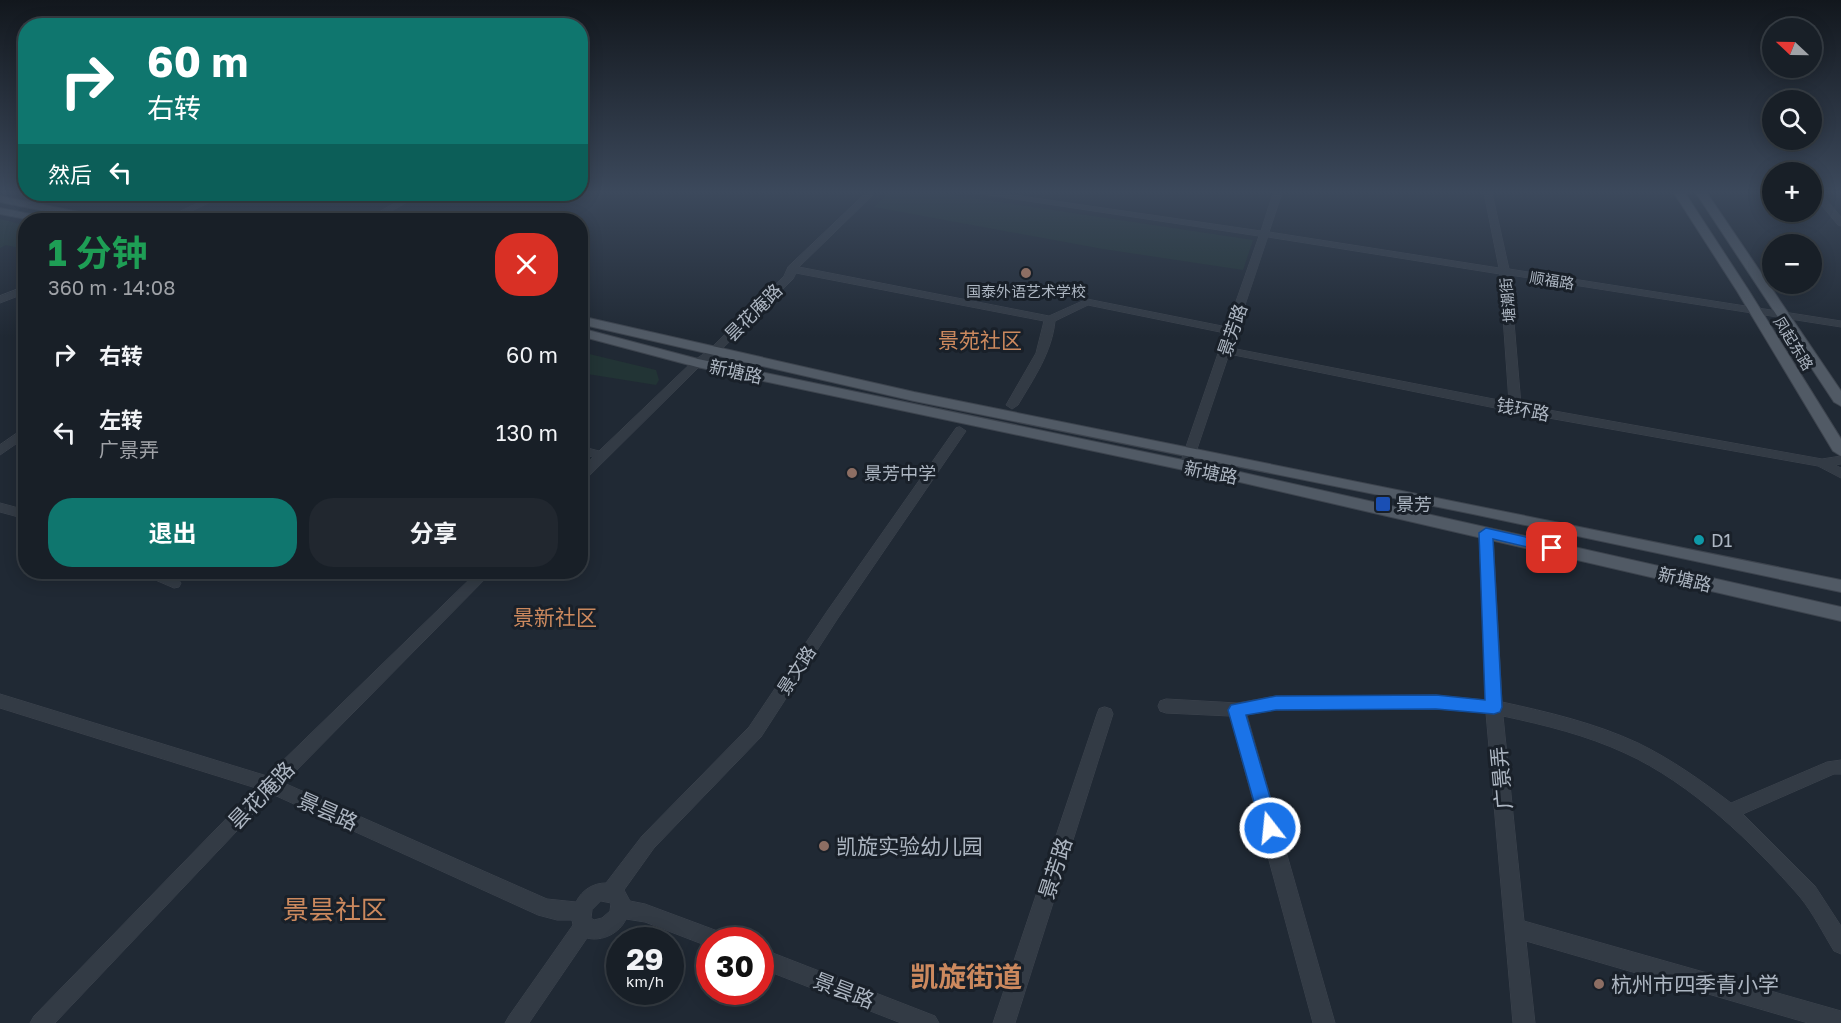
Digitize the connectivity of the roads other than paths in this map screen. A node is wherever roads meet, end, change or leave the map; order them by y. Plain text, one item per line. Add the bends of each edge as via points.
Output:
1 (821, 241) edge
2 (1263, 241) edge
3 (1308, 241) edge
4 (1498, 241) edge
5 (1710, 241) edge
6 (1733, 241) edge
7 (792, 269) junction
8 (1505, 272) junction
9 (18, 292) edge
10 (0, 300) edge
11 (1755, 310) junction
12 (1784, 315) junction
13 (1050, 319) junction
14 (588, 322) edge
15 (1841, 324) edge
16 (1232, 331) junction
17 (588, 334) edge
18 (1225, 350) junction
19 (712, 353) junction
20 (697, 363) junction
21 (1841, 402) edge
22 (1012, 405) dead end
23 (1515, 408) junction
24 (960, 430) dead end
25 (18, 437) edge
26 (0, 451) edge
27 (1841, 451) edge
28 (588, 452) edge
29 (602, 456) junction
30 (1187, 460) junction
31 (1841, 460) edge
32 (1822, 463) junction
33 (588, 469) edge
34 (1841, 474) edge
35 (0, 507) edge
36 (18, 513) edge
37 (1486, 533) junction
38 (166, 579) edge
39 (478, 579) edge
40 (174, 583) dead end
41 (1841, 586) edge
42 (1841, 614) edge
43 (0, 701) edge
44 (1166, 706) dead end
45 (1494, 707) junction
46 (1237, 710) junction
47 (1105, 714) dead end
48 (1841, 767) edge
49 (270, 785) junction
50 (1730, 812) junction
51 (611, 892) junction
52 (622, 909) junction
53 (583, 918) junction
54 (1515, 928) junction
55 (696, 932) edge
56 (1841, 944) edge
57 (774, 963) edge
58 (1841, 1022) edge
59 (41, 1023) edge
60 (516, 1023) edge
61 (928, 1023) edge
62 (1004, 1023) edge
63 (1324, 1023) edge
64 (1524, 1023) edge

1 - 7 street, 昙花庵路
2 - 16 street, 景芳路
3 - 8 street, 顺福路
4 - 8 street, 塘潮街
5 - 11 main road, 凤起东路
6 - 12 main road, 凤起东路
7 - 13 street
7 - 19 street, 昙花庵路 via 789,277
8 - 11 street, 顺福路
8 - 23 street, 塘潮街
9 - 10 street
11 - 12 street, 顺福路
11 - 27 main road, 凤起东路
12 - 15 street, 顺福路
12 - 21 main road, 凤起东路
13 - 16 street via 1087,302
13 - 22 street via 1041,355
14 - 19 main road, 新塘路
16 - 18 street, 景芳路
17 - 20 main road, 新塘路
18 - 23 street, 钱环路
18 - 30 street, 景芳路
19 - 20 street, 昙花庵路
19 - 30 main road, 新塘路
20 - 29 street, 昙花庵路
20 - 30 main road, 新塘路
23 - 32 street, 钱环路
24 - 51 street, 景文路 via 756,732 648,842
25 - 26 street
28 - 29 street
29 - 33 street, 昙花庵路
30 - 37 main road, 新塘路 via 1230,475
30 - 41 main road, 新塘路 via 1473,509
31 - 32 street, 钱环路
32 - 34 street, 钱环路
35 - 36 street
37 - 42 main road, 新塘路
37 - 45 street, 广景弄
38 - 40 street
39 - 49 street, 昙花庵路
43 - 49 street, 景昙路
44 - 46 street
45 - 46 street via 1436,702 1288,703
45 - 50 street via 1559,721 1632,748 1693,784
45 - 54 street, 广景弄
46 - 63 street
47 - 62 street, 景芳路
48 - 50 street via 1833,767
49 - 53 street, 景昙路 via 545,908
49 - 59 street, 昙花庵路
50 - 56 street via 1808,892
51 - 52 street via 620,898
51 - 53 street via 598,892 587,900
52 - 53 street via 604,929 591,930
52 - 55 street via 645,913
53 - 60 street
54 - 58 street
54 - 64 street, 广景弄
57 - 61 street, 景昙路

